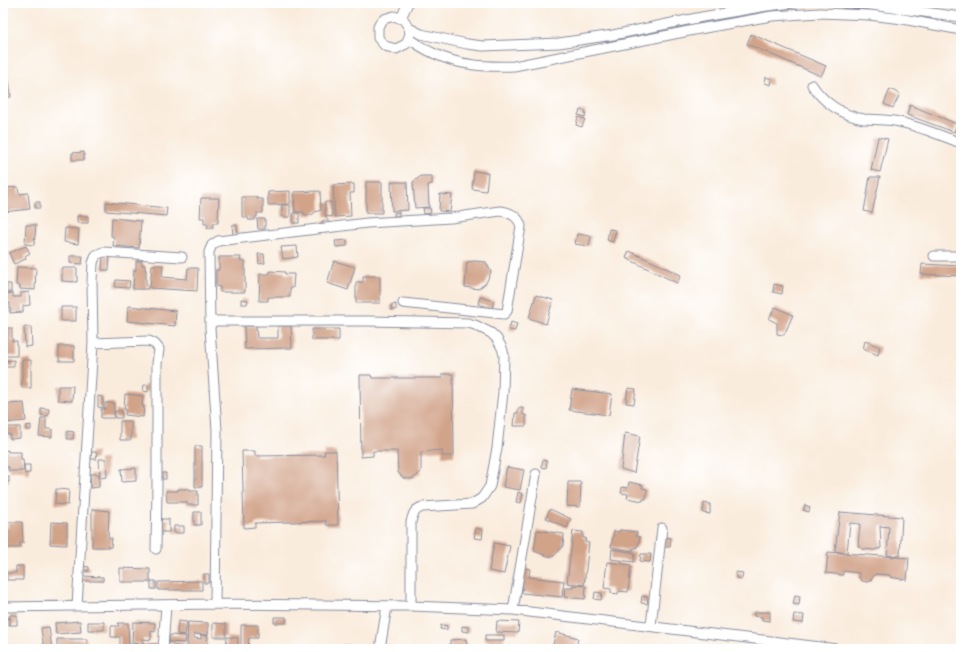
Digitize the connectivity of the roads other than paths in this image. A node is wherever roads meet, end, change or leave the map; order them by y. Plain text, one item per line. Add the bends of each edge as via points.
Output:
1 (408, 3) edge
2 (794, 3) edge
3 (844, 3) edge
4 (961, 17) edge
5 (401, 18) junction
6 (409, 28) junction
7 (961, 30) edge
8 (409, 39) junction
9 (812, 85) dead end
10 (961, 143) edge
11 (934, 256) dead end
12 (961, 256) edge
13 (182, 257) dead end
14 (403, 303) dead end
15 (210, 328) junction
16 (93, 343) junction
17 (536, 474) dead end
18 (662, 528) dead end
19 (156, 549) dead end
20 (215, 604) junction
21 (166, 605) junction
22 (77, 606) junction
23 (387, 606) junction
24 (411, 606) junction
25 (3, 607) edge
26 (513, 610) junction
27 (651, 626) junction
28 (163, 649) edge
29 (380, 649) edge
30 (837, 649) edge

1 - 5 street
2 - 6 street via 559,43 483,46 421,34
3 - 4 street
5 - 6 street
5 - 8 street via 394,16 384,19 378,27 378,38 385,46 396,49 406,44
6 - 8 street
7 - 8 street via 869,15 820,13 772,16 514,66 490,67 466,64 433,53
9 - 10 street via 825,101 847,114 864,119 882,119 917,126
11 - 12 street
13 - 16 street via 103,252 96,255 92,281
14 - 15 street via 504,314 507,310 520,221 507,212 500,211 218,241 212,245 209,252
15 - 20 street via 217,430
15 - 24 street via 215,321 462,323 475,325 497,339 504,355 503,392 490,486 482,498 472,504 422,507 415,512 412,522
16 - 19 street via 149,341 159,349
16 - 22 street
17 - 26 street
18 - 27 street
20 - 21 street
20 - 23 street
21 - 22 street
21 - 28 street
22 - 25 street
23 - 24 street
23 - 29 street
24 - 26 street
26 - 27 street
27 - 30 street

